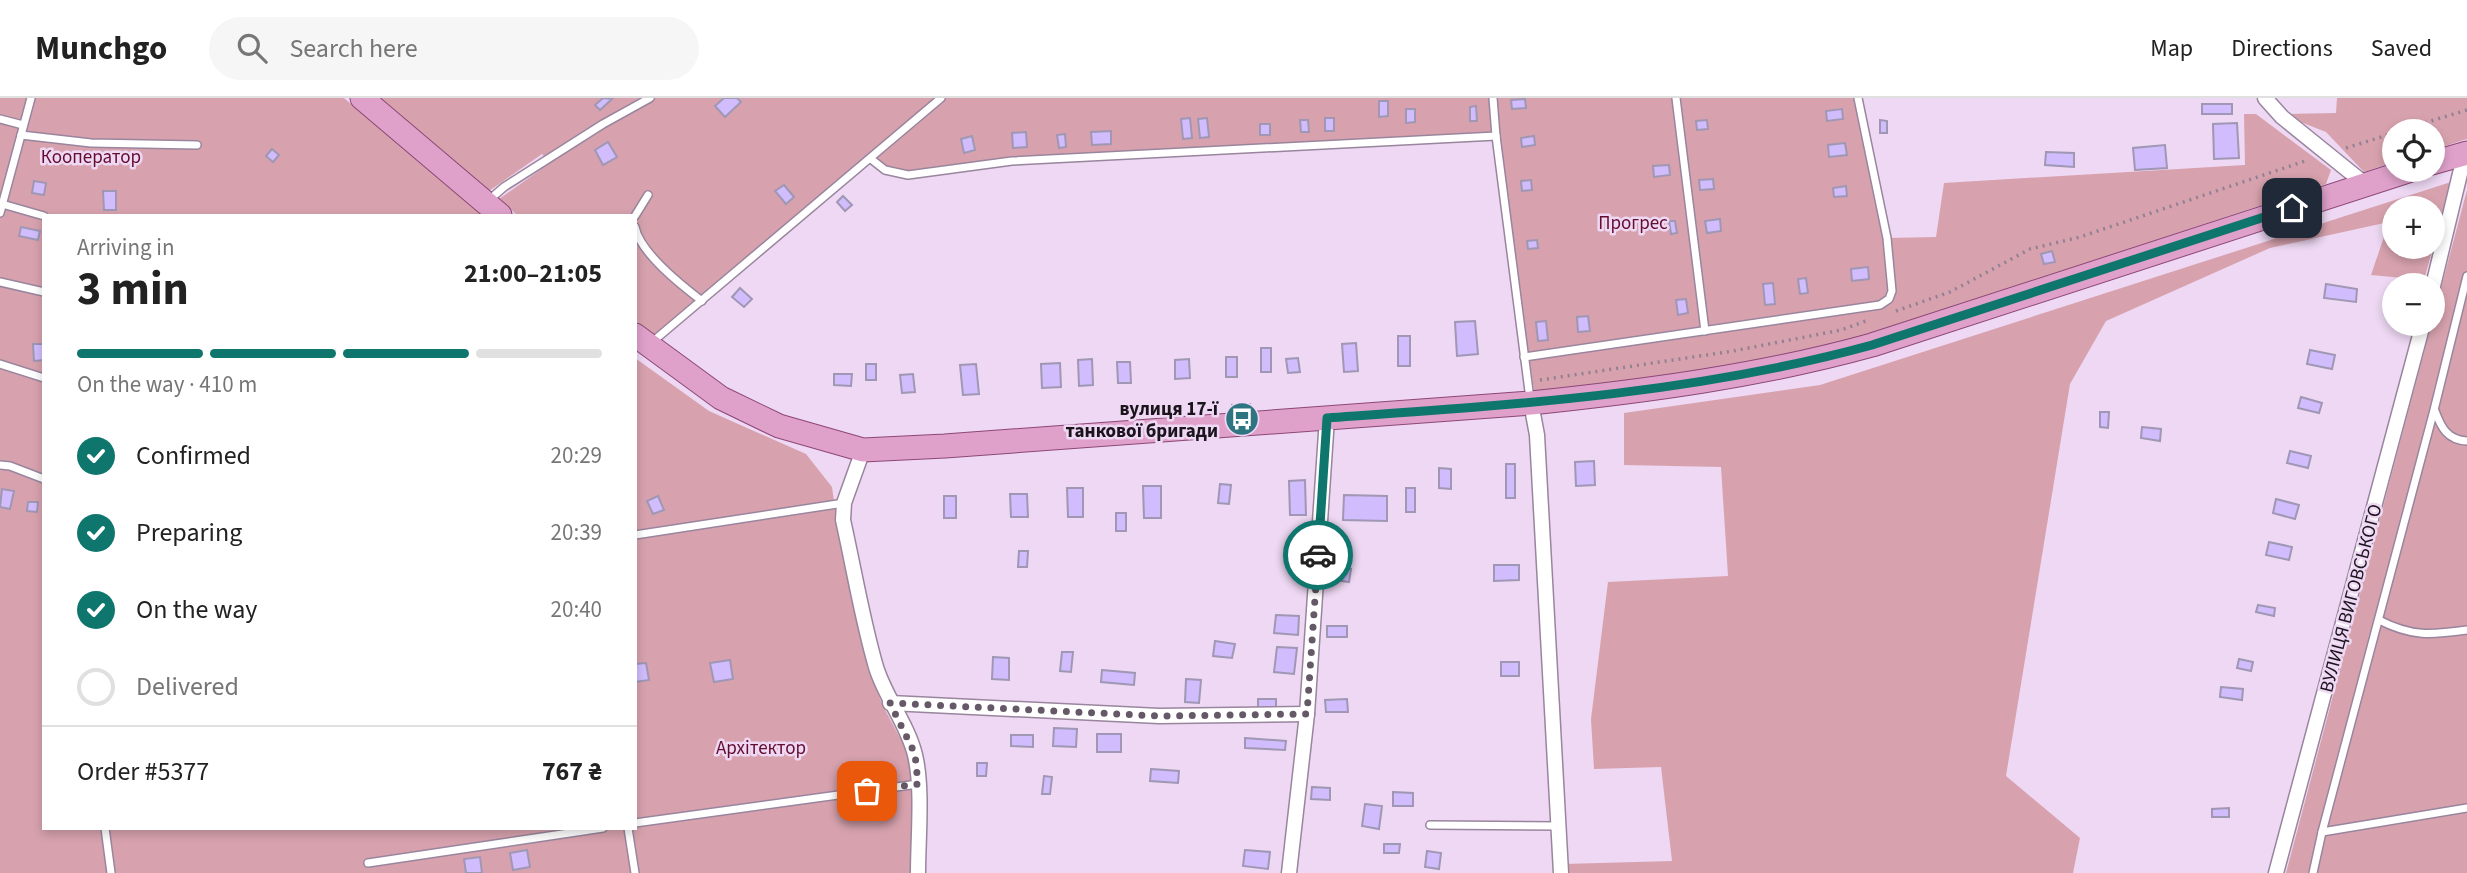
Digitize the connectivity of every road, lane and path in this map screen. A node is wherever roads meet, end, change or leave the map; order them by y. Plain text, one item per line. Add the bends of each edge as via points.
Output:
1 (31, 98) edge
2 (362, 98) edge
3 (650, 98) edge
4 (941, 98) edge
5 (1493, 98) edge
6 (1676, 98) edge
7 (1859, 98) edge
8 (2265, 98) edge
9 (2467, 110) edge
10 (0, 119) edge
11 (2438, 119) edge
12 (23, 125) junction
13 (21, 135) junction
14 (1496, 136) junction
15 (2382, 136) edge
16 (197, 145) dead end
17 (2327, 153) junction
18 (871, 159) junction
19 (2466, 159) edge
20 (2445, 161) edge
21 (2382, 179) edge
22 (2365, 184) junction
23 (648, 195) dead end
24 (2, 204) junction
25 (493, 209) edge
26 (0, 213) edge
27 (636, 214) edge
28 (42, 215) edge
29 (637, 236) edge
30 (2436, 273) edge
31 (2467, 276) edge
32 (0, 282) edge
33 (42, 292) edge
34 (702, 301) junction
35 (1889, 313) dead end
36 (1877, 317) dead end
37 (1705, 331) junction
38 (2420, 336) edge
39 (641, 340) edge
40 (1524, 357) junction
41 (0, 364) edge
42 (42, 377) edge
43 (1529, 392) junction
44 (2434, 410) junction
45 (1327, 418) junction
46 (2467, 441) edge
47 (863, 450) junction
48 (0, 465) edge
49 (42, 478) edge
50 (844, 503) junction
51 (637, 534) edge
52 (2379, 620) junction
53 (2467, 629) edge
54 (890, 703) junction
55 (1307, 714) junction
56 (918, 784) junction
57 (2467, 808) edge
58 (637, 823) edge
59 (1430, 825) dead end
60 (1559, 827) junction
61 (105, 830) edge
62 (590, 830) edge
63 (628, 830) edge
64 (2322, 832) junction
65 (368, 863) dead end
66 (111, 873) edge
67 (635, 873) edge
68 (918, 873) edge
69 (1289, 873) edge
70 (1560, 873) edge
71 (2276, 873) edge
72 (2313, 873) edge

1 - 12 lane
2 - 25 main road
3 - 25 lane via 504,187
4 - 18 lane
5 - 14 lane
6 - 37 lane
7 - 37 lane via 1887,239 1889,299 1880,305
8 - 17 street
9 - 11 path
10 - 12 lane
12 - 13 lane
13 - 16 lane via 91,143
13 - 24 lane
14 - 18 lane via 1012,160 908,175 885,170
14 - 40 lane
15 - 17 path
17 - 22 street
17 - 35 path via 2080,237 2030,249 1950,292
18 - 34 lane
19 - 20 main road
19 - 30 street
21 - 22 main road
22 - 43 main road via 1808,363 1625,393
23 - 27 lane
24 - 26 lane
24 - 28 lane
29 - 34 lane via 650,254
31 - 44 lane
32 - 33 lane
34 - 39 lane via 657,340
36 - 43 path via 1841,330
37 - 40 lane
38 - 71 street, ВУЛИЦЯ ВИГОВСЬКОГО
39 - 47 main road via 721,398 779,426
40 - 43 lane
41 - 42 lane
43 - 45 main road
43 - 60 street via 1537,435
44 - 46 lane via 2443,431
44 - 52 lane
45 - 47 main road
45 - 55 street
47 - 50 street
48 - 49 lane
50 - 51 lane
50 - 54 street via 843,520 876,667
52 - 53 lane via 2401,632 2435,635
52 - 64 lane
54 - 55 street via 1159,716
54 - 56 street via 915,754
55 - 69 street
56 - 58 lane
56 - 68 street
57 - 64 lane
59 - 60 lane
60 - 70 street
61 - 66 lane
62 - 65 lane
63 - 67 lane
64 - 72 lane

